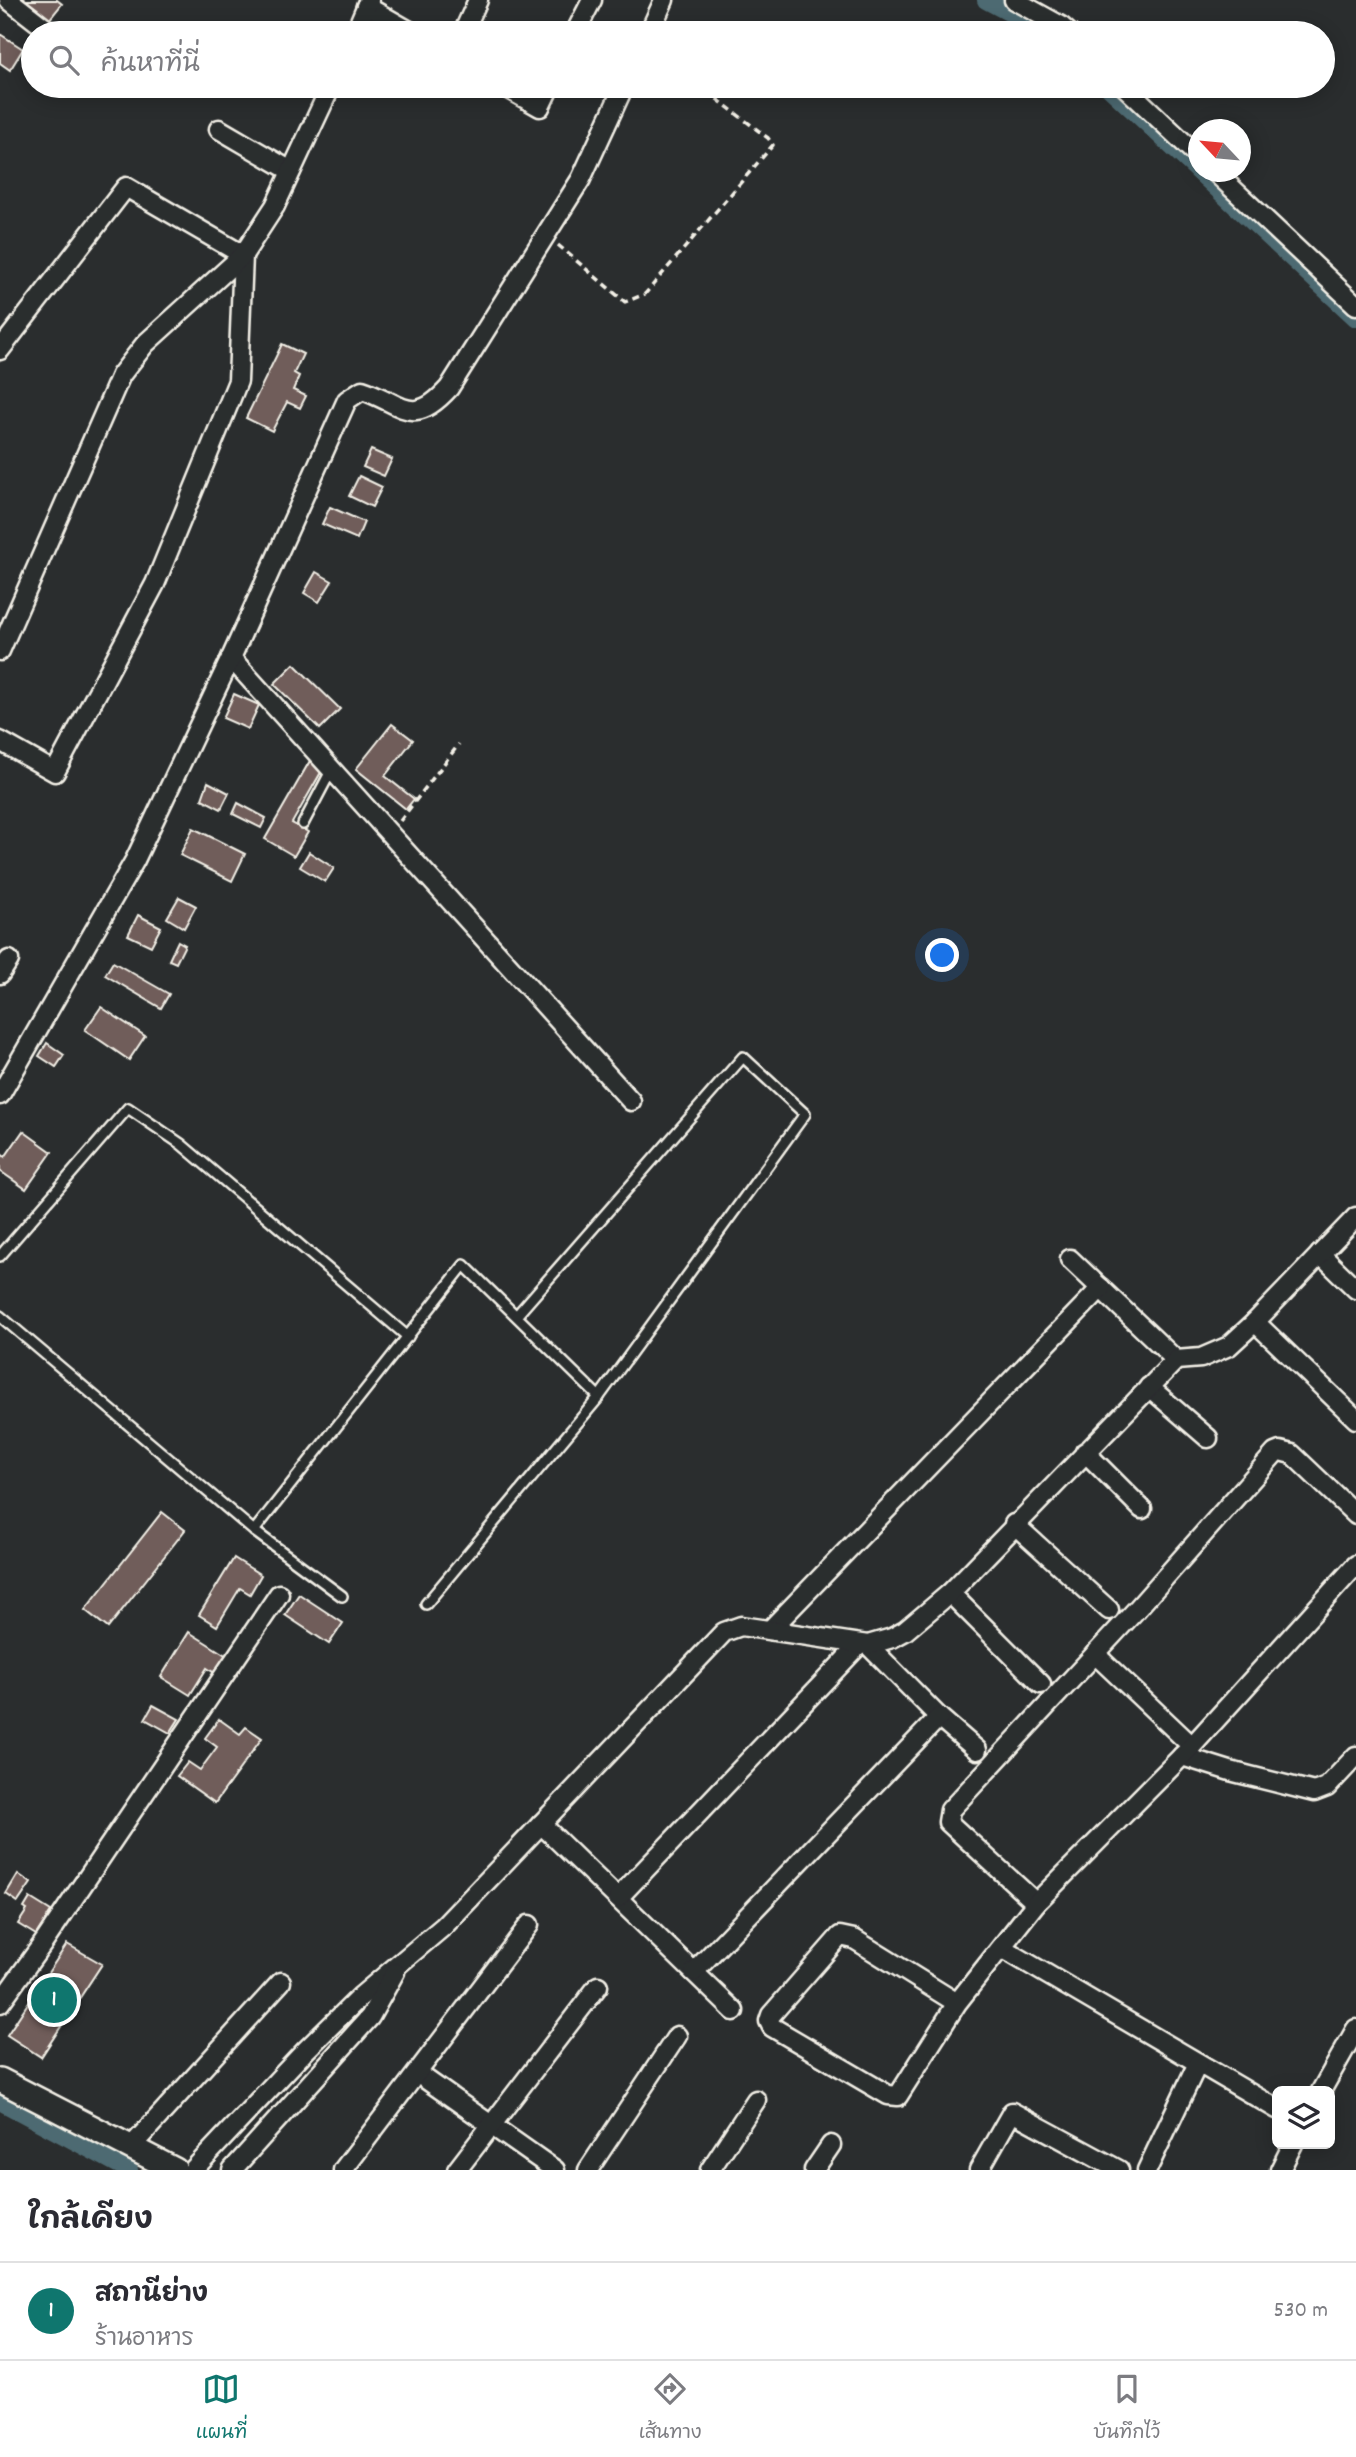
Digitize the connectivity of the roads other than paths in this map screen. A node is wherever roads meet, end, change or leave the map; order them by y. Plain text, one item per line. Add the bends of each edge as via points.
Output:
1 (9, 0) edge
2 (478, 0) edge
3 (592, 0) edge
4 (664, 0) edge
5 (1014, 0) edge
6 (368, 3) edge
7 (36, 21) edge
8 (360, 21) edge
9 (395, 21) edge
10 (468, 21) edge
11 (581, 21) edge
12 (654, 21) edge
13 (1051, 21) edge
14 (325, 98) edge
15 (524, 98) edge
16 (544, 98) edge
17 (618, 98) edge
18 (1137, 98) edge
19 (219, 129) dead end
20 (1188, 146) edge
21 (291, 171) junction
22 (1226, 182) edge
23 (243, 255) junction
24 (1356, 305) edge
25 (0, 351) edge
26 (0, 651) edge
27 (231, 658) junction
28 (0, 741) edge
29 (332, 769) junction
30 (303, 824) dead end
31 (0, 1095) edge
32 (631, 1101) dead end
33 (1356, 1217) edge
34 (1320, 1254) junction
35 (0, 1256) edge
36 (1070, 1259) dead end
37 (1101, 1289) junction
38 (1356, 1289) edge
39 (517, 1315) junction
40 (0, 1316) edge
41 (1255, 1322) junction
42 (408, 1336) junction
43 (1176, 1360) junction
44 (1149, 1387) junction
45 (599, 1397) junction
46 (1356, 1419) edge
47 (1208, 1438) dead end
48 (1085, 1452) junction
49 (1142, 1509) dead end
50 (1356, 1515) edge
51 (1014, 1524) junction
52 (254, 1531) junction
53 (1356, 1565) edge
54 (950, 1593) junction
55 (279, 1594) dead end
56 (342, 1596) dead end
57 (426, 1604) dead end
58 (1110, 1611) dead end
59 (770, 1630) junction
60 (863, 1645) junction
61 (1095, 1654) junction
62 (1041, 1684) dead end
63 (939, 1717) junction
64 (977, 1750) dead end
65 (1187, 1751) junction
66 (1356, 1756) edge
67 (541, 1824) junction
68 (618, 1898) junction
69 (1036, 1903) junction
70 (529, 1926) dead end
71 (1002, 1948) junction
72 (398, 1965) junction
73 (694, 1972) junction
74 (281, 1982) dead end
75 (598, 1986) dead end
76 (0, 2003) edge
77 (957, 2003) junction
78 (734, 2011) dead end
79 (1356, 2029) edge
80 (677, 2036) dead end
81 (1198, 2063) junction
82 (417, 2073) junction
83 (0, 2080) edge
84 (1324, 2086) edge
85 (756, 2100) dead end
86 (1272, 2106) edge
87 (492, 2125) junction
88 (831, 2145) dead end
89 (131, 2147) junction
90 (1290, 2149) edge
91 (175, 2170) edge
92 (193, 2170) edge
93 (232, 2170) edge
94 (343, 2170) edge
95 (457, 2170) edge
96 (555, 2170) edge
97 (587, 2170) edge
98 (710, 2170) edge
99 (814, 2170) edge
100 (979, 2170) edge
101 (1119, 2170) edge
102 (1147, 2170) edge
103 (1280, 2170) edge

1 - 7 street
2 - 10 street
3 - 11 street
4 - 12 street
5 - 13 street
6 - 8 street
6 - 9 street
14 - 21 street
15 - 16 street via 540,107
17 - 27 street via 581,179 449,388 420,411 402,409 362,390 347,400
18 - 20 street
19 - 21 street
21 - 23 street
22 - 24 street
23 - 25 street via 126,187
23 - 26 street via 145,344 121,375
23 - 28 street via 238,381 155,584 55,772
27 - 29 street
27 - 31 street via 135,860
29 - 30 lane
29 - 32 street
33 - 34 street
34 - 38 street
34 - 41 street
35 - 42 lane via 128,1108 181,1144
36 - 37 street
37 - 43 street
37 - 59 street
39 - 42 lane via 464,1265
39 - 45 lane
39 - 45 lane via 743,1057 805,1114
40 - 52 lane
41 - 43 street via 1229,1346 1201,1358
41 - 46 street
42 - 52 lane
43 - 44 street
44 - 47 street
44 - 48 street
45 - 57 lane
48 - 49 street
48 - 51 street
50 - 61 street via 1292,1454 1275,1453
51 - 54 street
51 - 58 street
52 - 56 lane
53 - 65 street
54 - 60 street via 892,1639
54 - 62 street
55 - 76 street
59 - 60 street
59 - 67 street via 741,1626 724,1632
60 - 63 street
60 - 68 street
61 - 65 street
61 - 69 street via 950,1810 948,1822
63 - 64 street
63 - 73 street
65 - 66 street via 1230,1771 1314,1792 1327,1787
65 - 69 street
67 - 68 street
67 - 72 street via 444,1926
68 - 73 street
69 - 71 street
70 - 82 street
71 - 77 street
71 - 81 street
72 - 92 street via 306,2050
72 - 93 street via 370,2017
73 - 78 street
74 - 89 street
75 - 87 street
77 - 77 street via 854,1939 840,1936 769,2021 772,2027 892,2097 900,2093
79 - 84 street
80 - 97 street
81 - 86 street
81 - 102 street
82 - 87 street
82 - 94 street
83 - 89 street
85 - 98 street
87 - 95 street
87 - 96 street
88 - 99 street
89 - 91 street
90 - 103 street
100 - 101 street via 1013,2112

